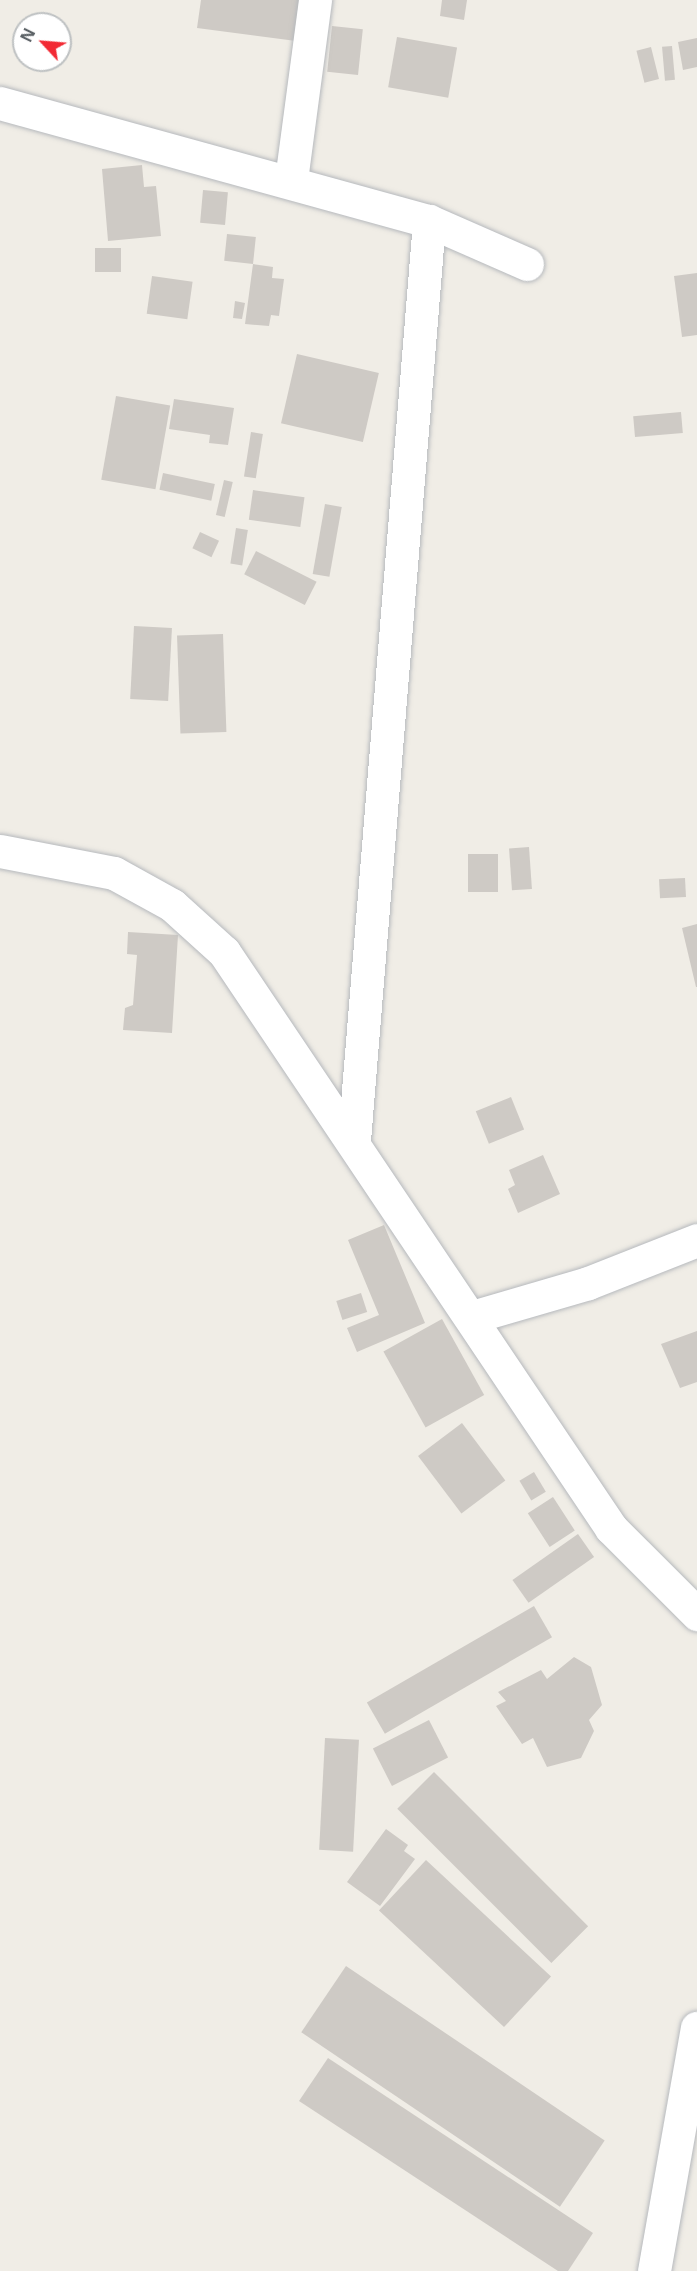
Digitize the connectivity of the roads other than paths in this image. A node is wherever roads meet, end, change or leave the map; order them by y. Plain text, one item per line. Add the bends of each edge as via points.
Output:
1 (315, 0) edge
2 (0, 103) edge
3 (291, 180) junction
4 (429, 221) junction
5 (527, 264) dead end
6 (0, 851) edge
7 (354, 1140) junction
8 (697, 1240) edge
9 (472, 1317) junction
10 (697, 1614) edge
11 (697, 2028) edge
12 (654, 2271) edge

1 - 3 street
2 - 3 street
3 - 4 street
4 - 5 street
4 - 7 street
6 - 7 street via 114,873 172,905 224,951
7 - 9 street
8 - 9 street via 588,1283
9 - 10 street via 610,1528
11 - 12 street

